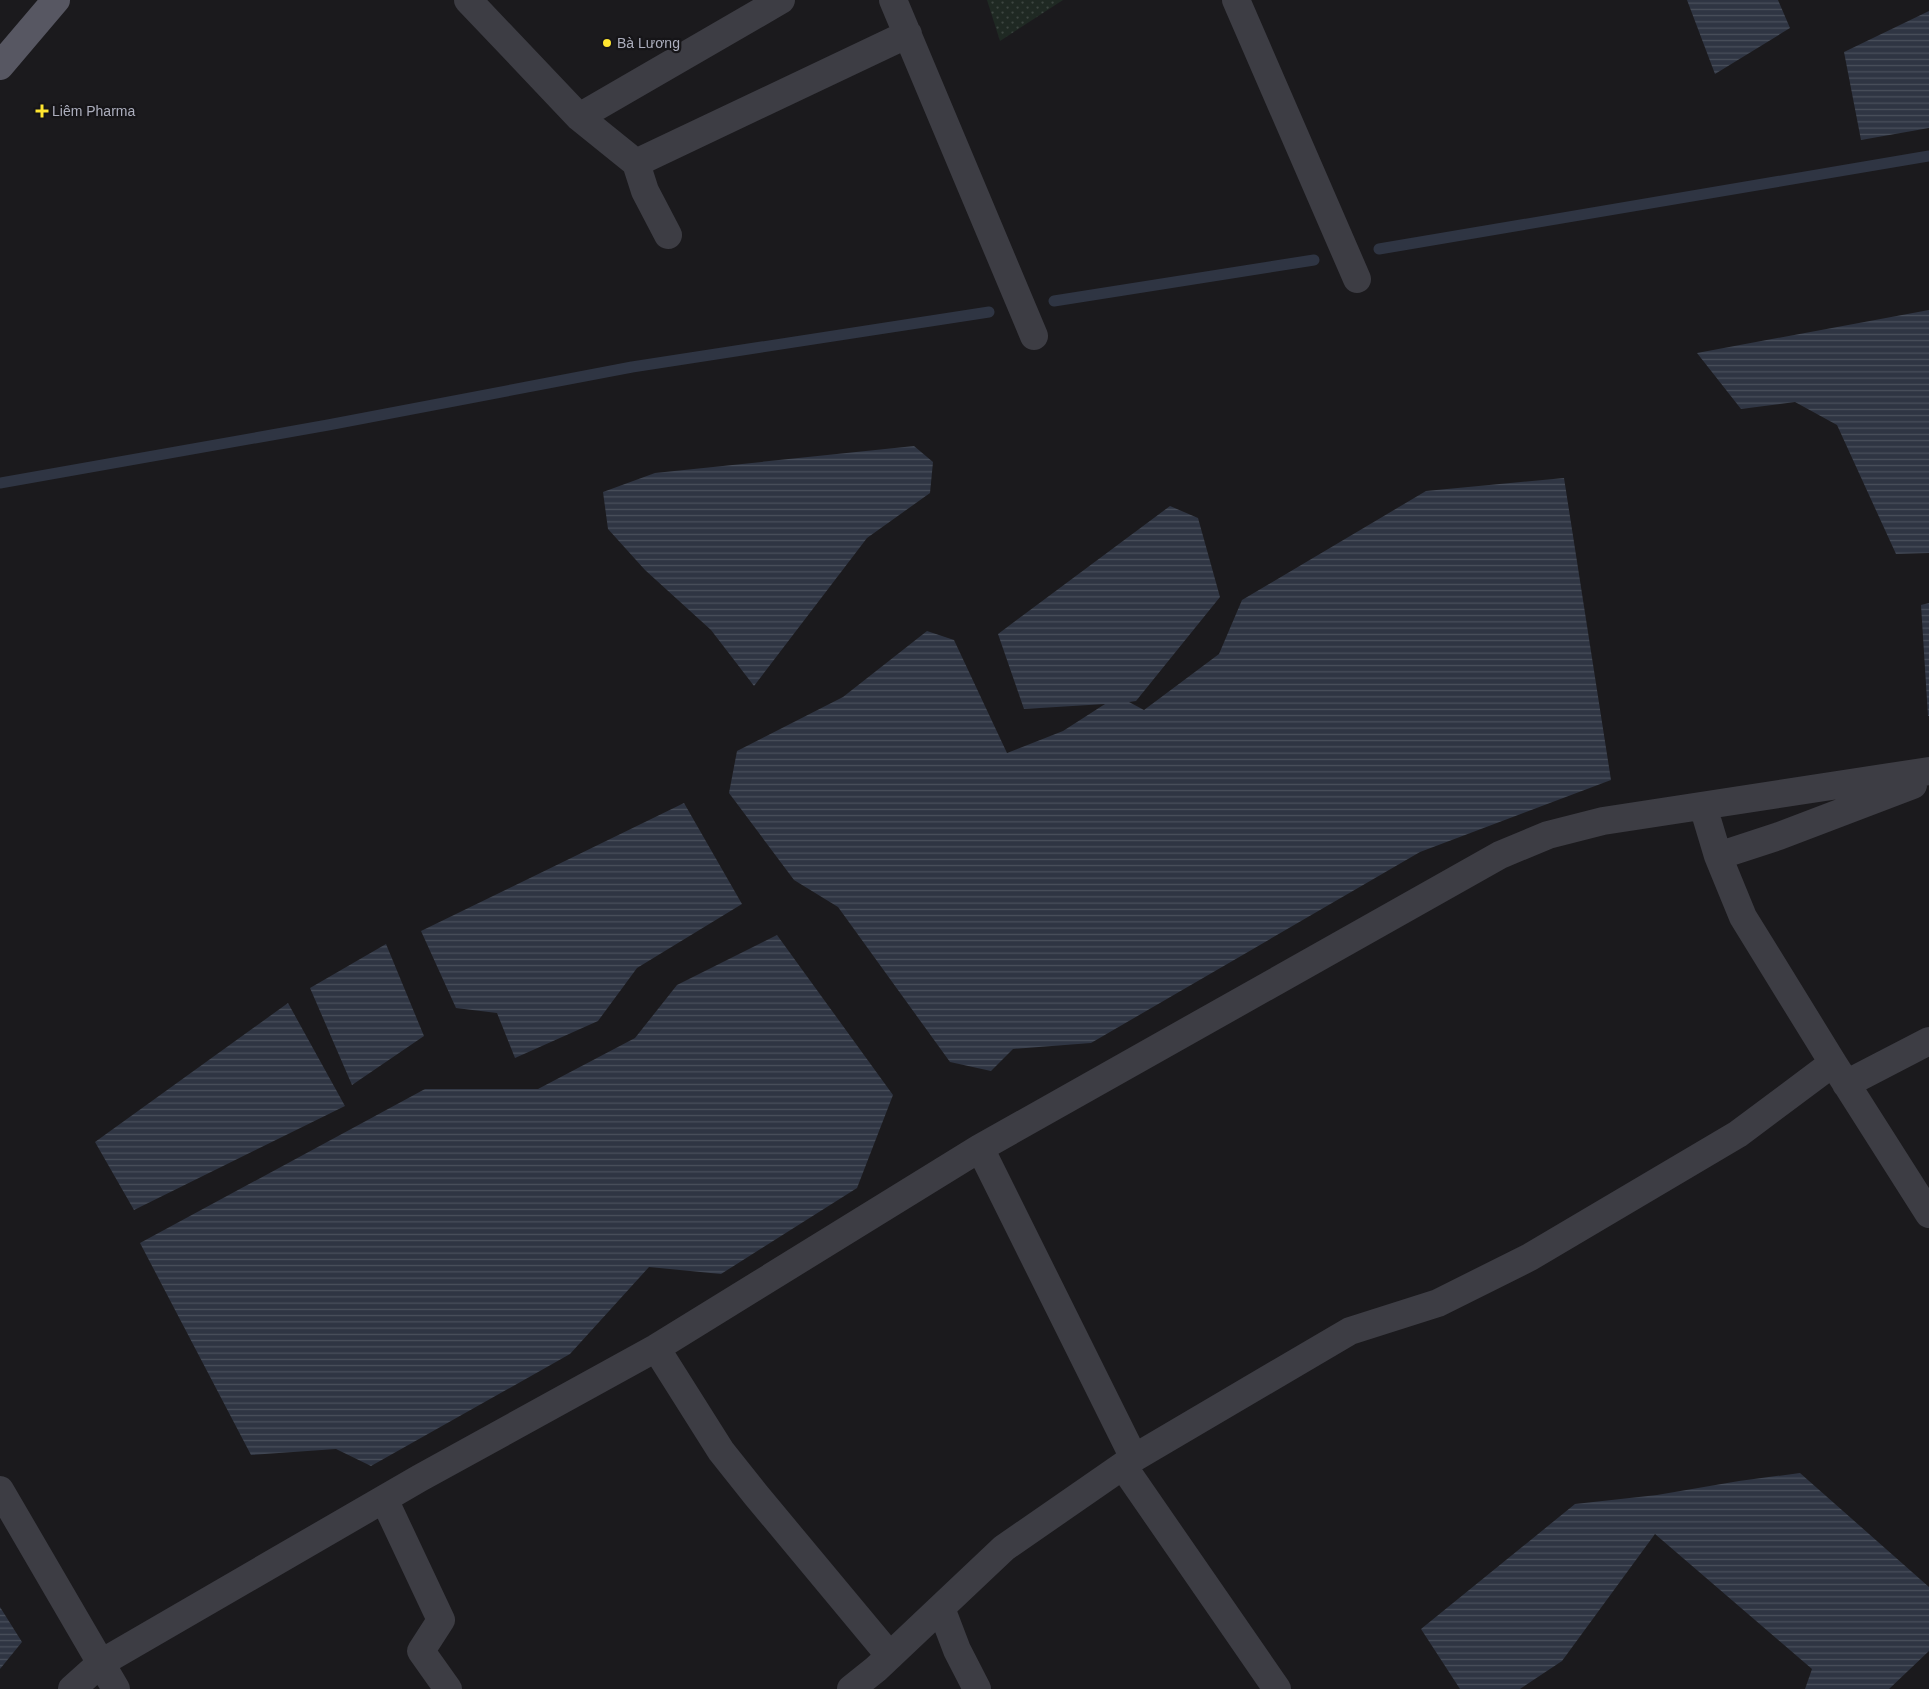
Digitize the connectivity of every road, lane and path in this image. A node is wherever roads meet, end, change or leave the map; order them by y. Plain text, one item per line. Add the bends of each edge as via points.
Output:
1 (56, 0) edge
2 (468, 0) edge
3 (780, 0) edge
4 (893, 0) edge
5 (1236, 0) edge
6 (908, 34) junction
7 (0, 66) edge
8 (579, 117) junction
9 (636, 163) junction
10 (668, 235) dead end
11 (1357, 279) dead end
12 (1034, 336) dead end
13 (1929, 771) edge
14 (1929, 779) edge
15 (1703, 806) junction
16 (1718, 856) junction
17 (1929, 1041) edge
18 (1840, 1074) junction
19 (980, 1148) junction
20 (1929, 1214) edge
21 (656, 1348) junction
22 (1128, 1462) junction
23 (0, 1490) edge
24 (384, 1499) junction
25 (941, 1608) junction
26 (890, 1656) junction
27 (101, 1663) junction
28 (72, 1689) edge
29 (116, 1689) edge
30 (448, 1689) edge
31 (851, 1689) edge
32 (977, 1689) edge
33 (1277, 1689) edge

1 - 7 main road
2 - 8 street
3 - 8 street
4 - 6 street
5 - 11 street
6 - 9 street
6 - 12 street
8 - 9 street
9 - 10 street via 645,191
13 - 15 street
14 - 16 street
15 - 16 street
15 - 19 street via 1603,821 1548,835 1500,855
16 - 18 street via 1743,917
17 - 18 street
18 - 20 street
18 - 22 street via 1530,1257 1438,1303 1350,1331
19 - 21 street
19 - 22 street
21 - 24 street
21 - 26 street via 721,1451
22 - 25 street via 1004,1548
22 - 33 street
23 - 27 street
24 - 27 street
24 - 30 street via 441,1620 421,1651
25 - 26 street
25 - 32 street
26 - 31 street
27 - 28 street
27 - 29 street

